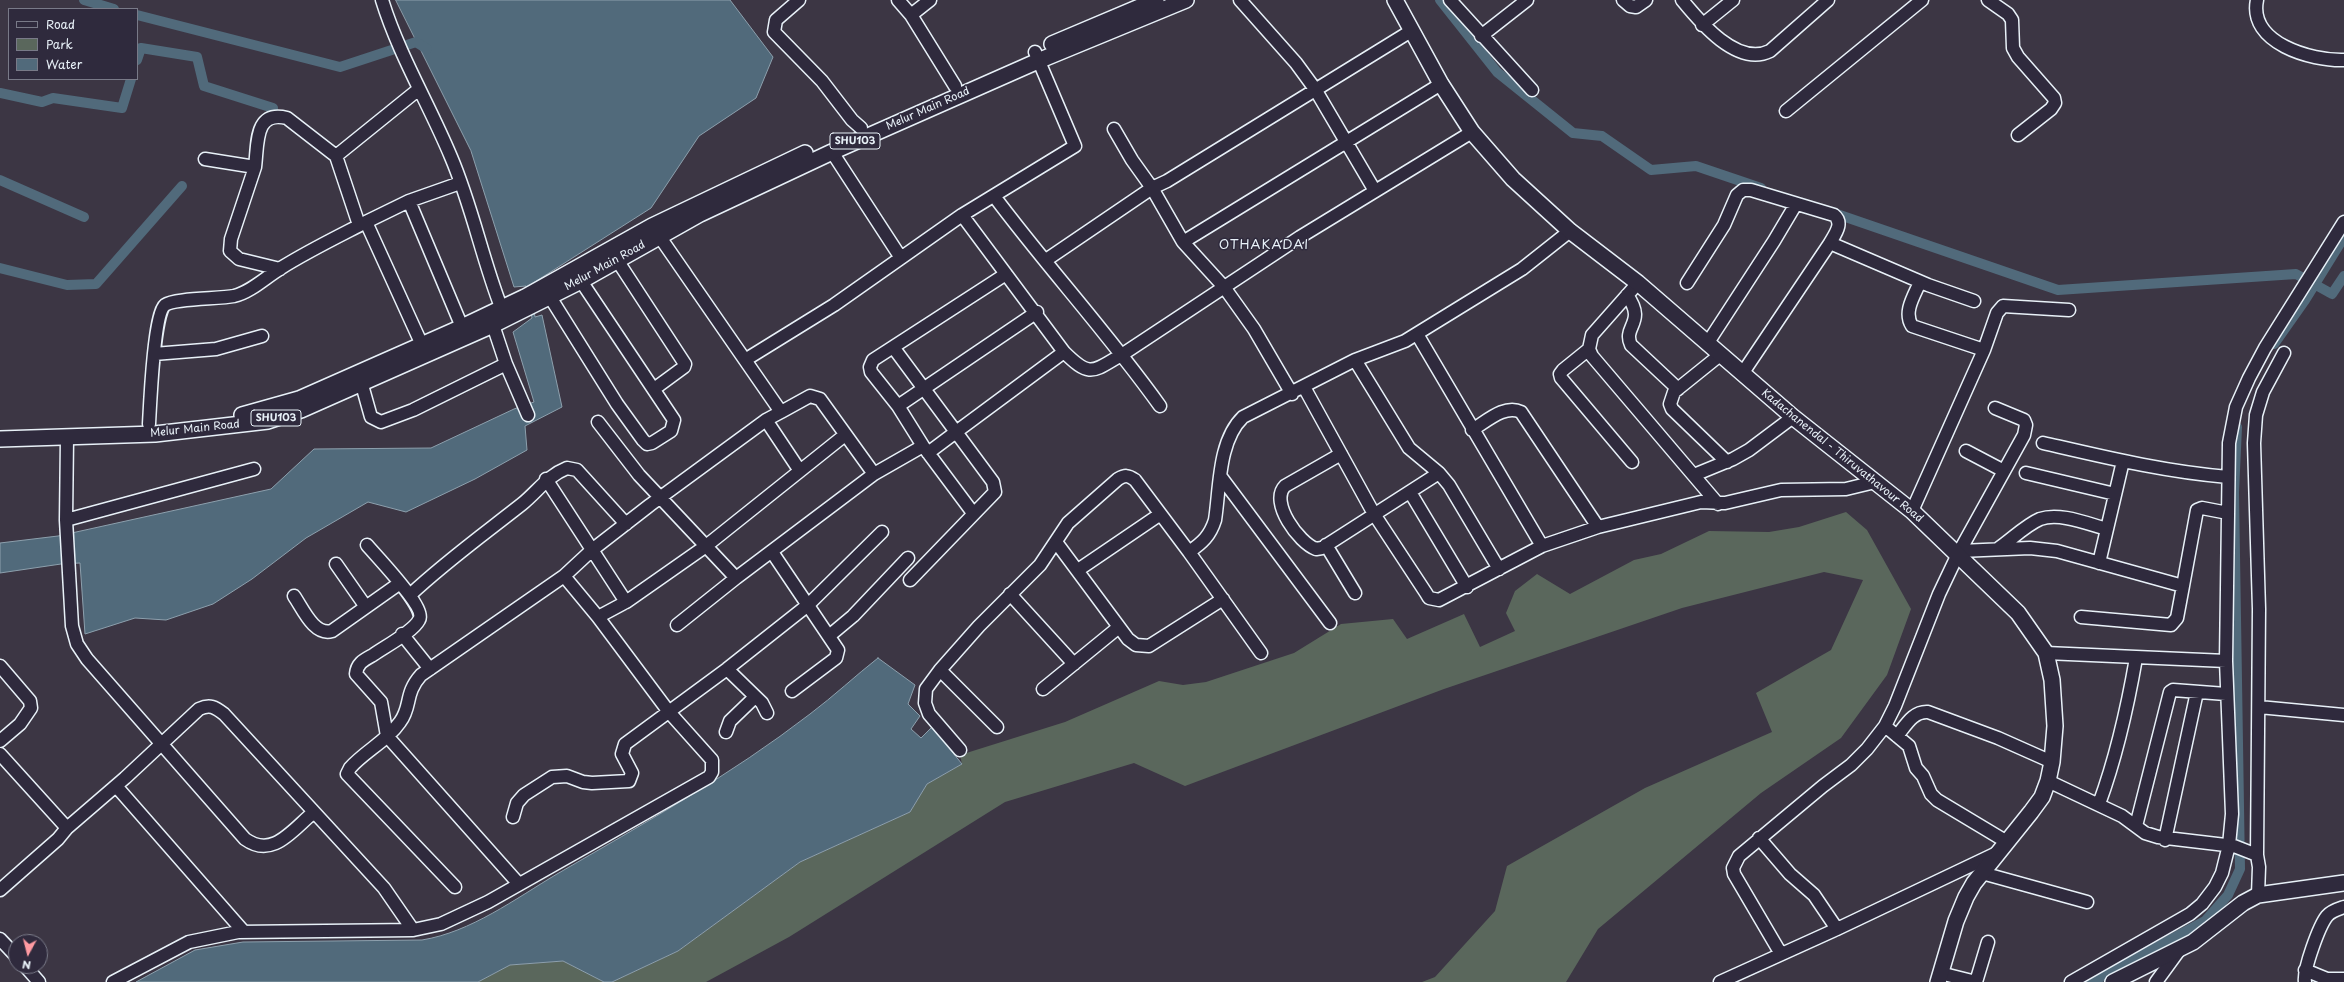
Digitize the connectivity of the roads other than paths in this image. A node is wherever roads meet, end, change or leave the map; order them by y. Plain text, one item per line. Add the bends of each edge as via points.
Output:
1 (382, 0) edge
2 (799, 0) edge
3 (898, 0) edge
4 (930, 0) edge
5 (1156, 0) edge
6 (1186, 0) edge
7 (1240, 0) edge
8 (1394, 0) edge
9 (1450, 0) edge
10 (1527, 0) edge
11 (1623, 0) edge
12 (1646, 0) edge
13 (1682, 0) edge
14 (1733, 0) edge
15 (1828, 0) edge
16 (1922, 0) edge
17 (1988, 0) edge
18 (2257, 0) edge
19 (911, 15) junction
20 (1702, 25) junction
21 (1411, 31) junction
22 (1481, 36) junction
23 (1036, 56) junction
24 (2344, 60) edge
25 (1441, 84) junction
26 (955, 86) junction
27 (419, 89) junction
28 (1315, 89) junction
29 (1532, 90) dead end
30 (1786, 111) dead end
31 (861, 128) junction
32 (1114, 129) dead end
33 (1472, 132) junction
34 (2018, 135) dead end
35 (1346, 141) junction
36 (832, 152) junction
37 (336, 156) junction
38 (205, 159) dead end
39 (255, 167) junction
40 (460, 183) junction
41 (1152, 188) junction
42 (1375, 191) junction
43 (994, 196) junction
44 (409, 201) junction
45 (1796, 204) junction
46 (962, 215) junction
47 (2344, 222) edge
48 (362, 224) junction
49 (655, 231) junction
50 (1570, 231) junction
51 (1183, 242) junction
52 (1830, 244) junction
53 (901, 258) junction
54 (618, 260) junction
55 (1046, 260) junction
56 (280, 268) junction
57 (1006, 274) junction
58 (581, 281) junction
59 (1920, 282) junction
60 (1638, 283) junction
61 (1687, 283) dead end
62 (1224, 287) junction
63 (1627, 295) junction
64 (550, 296) junction
65 (530, 300) junction
66 (1974, 301) dead end
67 (501, 307) junction
68 (2069, 310) dead end
69 (1037, 312) junction
70 (493, 325) junction
71 (462, 327) junction
72 (1417, 334) junction
73 (262, 336) dead end
74 (1707, 344) junction
75 (422, 345) junction
76 (893, 347) junction
77 (1589, 349) junction
78 (1984, 350) junction
79 (1064, 352) junction
80 (2284, 353) dead end
81 (154, 354) junction
82 (1123, 354) junction
83 (1720, 355) junction
84 (745, 360) junction
85 (1355, 360) junction
86 (506, 364) junction
87 (1742, 374) junction
88 (362, 385) junction
89 (1304, 387) junction
90 (654, 388) junction
91 (923, 388) junction
92 (1678, 389) junction
93 (1292, 394) junction
94 (898, 406) junction
95 (1160, 406) dead end
96 (1995, 408) dead end
97 (781, 412) junction
98 (528, 415) dead end
99 (1793, 417) junction
100 (766, 420) junction
101 (598, 422) dead end
102 (149, 424) junction
103 (0, 429) edge
104 (1472, 430) junction
105 (956, 432) junction
106 (844, 436) junction
107 (67, 438) junction
108 (0, 439) edge
109 (2043, 443) dead end
110 (926, 450) junction
111 (1966, 451) dead end
112 (1341, 454) junction
113 (2123, 461) junction
114 (1632, 462) dead end
115 (1727, 462) junction
116 (254, 469) dead end
117 (800, 471) junction
118 (2004, 471) junction
119 (1439, 473) junction
120 (2026, 473) dead end
121 (874, 474) junction
122 (1694, 475) junction
123 (1221, 477) junction
124 (2228, 477) junction
125 (546, 479) junction
126 (1875, 482) junction
127 (1410, 492) junction
128 (2115, 494) junction
129 (660, 498) junction
130 (1718, 504) junction
131 (1912, 511) junction
132 (973, 513) junction
133 (2228, 513) junction
134 (1374, 514) junction
135 (1159, 515) junction
136 (66, 520) junction
137 (626, 524) junction
138 (1598, 527) junction
139 (2107, 529) junction
140 (882, 532) dead end
141 (1056, 542) junction
142 (367, 545) dead end
143 (1326, 545) junction
144 (706, 546) junction
145 (1542, 546) junction
146 (1999, 548) junction
147 (592, 550) junction
148 (772, 552) junction
149 (1189, 552) junction
150 (1959, 552) junction
151 (908, 558) dead end
152 (2100, 563) junction
153 (336, 564) dead end
154 (1499, 569) junction
155 (1078, 570) junction
156 (564, 576) junction
157 (736, 578) junction
158 (910, 580) dead end
159 (400, 583) junction
160 (2183, 586) junction
161 (1467, 587) junction
162 (1356, 593) dead end
163 (1010, 594) junction
164 (410, 595) junction
165 (294, 596) dead end
166 (1223, 599) junction
167 (626, 602) junction
168 (808, 605) junction
169 (366, 607) junction
170 (598, 617) junction
171 (2081, 617) dead end
172 (1330, 623) dead end
173 (677, 626) dead end
174 (1120, 627) junction
175 (402, 634) junction
176 (829, 636) junction
177 (1261, 653) dead end
178 (2046, 653) junction
179 (2136, 658) junction
180 (2226, 661) junction
181 (1074, 664) junction
182 (0, 666) edge
183 (430, 669) junction
184 (727, 669) junction
185 (940, 670) junction
186 (1043, 689) dead end
187 (792, 691) dead end
188 (2197, 692) junction
189 (2226, 694) junction
190 (755, 697) junction
191 (2259, 707) junction
192 (669, 712) junction
193 (767, 713) dead end
194 (2344, 715) edge
195 (1885, 726) junction
196 (997, 727) dead end
197 (726, 732) dead end
198 (387, 736) junction
199 (1898, 736) junction
200 (0, 741) edge
201 (162, 743) junction
202 (960, 750) dead end
203 (0, 754) edge
204 (2052, 762) junction
205 (2048, 781) junction
206 (116, 786) junction
207 (2099, 804) junction
208 (314, 812) junction
209 (513, 817) dead end
210 (2136, 826) junction
211 (67, 828) junction
212 (1759, 838) junction
213 (2165, 840) junction
214 (2232, 846) junction
215 (2003, 847) junction
216 (2255, 854) junction
217 (1982, 873) junction
218 (518, 883) junction
219 (2344, 883) edge
220 (455, 887) dead end
221 (0, 890) edge
222 (2258, 895) junction
223 (2087, 902) dead end
224 (2344, 907) edge
225 (413, 930) junction
226 (1837, 930) junction
227 (244, 932) junction
228 (0, 939) edge
229 (1988, 942) dead end
230 (8, 948) edge
231 (2180, 948) junction
232 (1781, 954) junction
233 (32, 974) edge
234 (2305, 976) edge
235 (1939, 977) edge
236 (2344, 979) edge
237 (39, 982) edge
238 (113, 982) edge
239 (1720, 982) edge
240 (1973, 982) edge
241 (2071, 982) edge
242 (2113, 982) edge
243 (2156, 982) edge

1 - 27 street
2 - 31 street via 776,20 774,32 822,81
3 - 19 street
4 - 19 street
5 - 23 main road, Melur Main Road / SHU103
6 - 23 main road, Melur Main Road / SHU103
7 - 28 street via 1296,62
8 - 21 main road, Kadachanendal - Thiruvathavour Road
9 - 22 street
10 - 22 street
11 - 12 street via 1636,7
13 - 20 street
14 - 20 street
15 - 20 street via 1763,55 1754,55 1724,43
16 - 30 street
17 - 34 street via 2008,14 2012,20 2012,39 2016,52 2054,98 2055,103 2051,109
18 - 24 street via 2257,20 2270,38 2300,53 2321,59
19 - 26 street
21 - 25 main road, Kadachanendal - Thiruvathavour Road
21 - 28 street
22 - 29 street
23 - 26 main road, Melur Main Road / SHU103
23 - 36 main road, Melur Main Road / SHU103
23 - 43 street via 1075,146
25 - 33 main road, Kadachanendal - Thiruvathavour Road
25 - 35 street
26 - 31 main road, Melur Main Road / SHU103
27 - 37 street
27 - 40 street via 452,158
28 - 35 street
28 - 41 street
31 - 49 main road, Melur Main Road / SHU103 via 747,179
32 - 41 street
33 - 42 street
33 - 50 main road, Kadachanendal - Thiruvathavour Road via 1513,178
35 - 42 street
35 - 51 street
36 - 49 main road, Melur Main Road / SHU103
36 - 53 street
37 - 39 street via 287,118 278,116 266,119 262,124
37 - 48 street
38 - 39 street
39 - 56 street via 231,239 230,251 239,259
40 - 44 street
40 - 67 street
41 - 51 street
41 - 55 street
42 - 62 street
43 - 46 street
43 - 55 street via 1030,244
44 - 48 street
44 - 71 street
45 - 52 street via 1837,218 1839,226
45 - 61 street via 1751,190 1743,190 1737,195 1710,250
45 - 74 street
46 - 53 street
46 - 57 street
47 - 124 street via 2265,348 2236,407 2229,443
48 - 56 street
48 - 75 street
49 - 54 main road, Melur Main Road / SHU103
49 - 65 main road, Melur Main Road / SHU103
49 - 84 street
50 - 60 main road, Kadachanendal - Thiruvathavour Road
50 - 72 street via 1522,269
51 - 62 street
52 - 59 street
52 - 87 street
53 - 84 street via 834,305
54 - 58 main road, Melur Main Road / SHU103
54 - 90 street via 686,364
55 - 82 street
56 - 81 street via 239,294 165,305 161,311
57 - 69 street
57 - 76 street
58 - 64 main road, Melur Main Road / SHU103
58 - 90 street
59 - 66 street
59 - 78 street via 1909,307 1909,321 1912,326
60 - 63 street
60 - 74 main road, Kadachanendal - Thiruvathavour Road
62 - 82 street
62 - 93 street via 1254,329
63 - 77 street via 1592,335
63 - 92 street via 1636,310 1628,340
64 - 65 main road, Melur Main Road / SHU103
64 - 90 street via 617,404 647,444 672,431 674,420
65 - 67 main road, Melur Main Road / SHU103
65 - 70 main road, Melur Main Road / SHU103
67 - 71 main road, Melur Main Road / SHU103
68 - 78 street via 2003,306 1997,313
69 - 79 street
69 - 91 street
70 - 86 street
70 - 88 main road, Melur Main Road / SHU103
71 - 75 main road, Melur Main Road / SHU103
72 - 85 street
72 - 104 street
73 - 81 street via 216,349
74 - 83 main road, Kadachanendal - Thiruvathavour Road
75 - 102 main road, Melur Main Road / SHU103 via 338,384 269,409 246,414
76 - 91 street
76 - 94 street via 873,360 870,367 871,372
77 - 114 street via 1563,370 1561,378
77 - 122 street via 1592,356
78 - 131 street
79 - 82 street via 1077,365 1089,370 1096,369
79 - 105 street
80 - 191 street via 2263,392 2256,415 2254,443
81 - 102 street
82 - 95 street
83 - 87 main road, Kadachanendal - Thiruvathavour Road
83 - 92 street
84 - 97 street
85 - 89 street
85 - 119 street via 1409,448
86 - 88 street via 413,410 382,422 371,417
86 - 98 street
87 - 99 main road, Kadachanendal - Thiruvathavour Road
88 - 107 main road, Melur Main Road / SHU103 via 268,421 155,434
89 - 93 street
89 - 112 street
91 - 94 street
91 - 105 street
92 - 115 street via 1671,397 1672,409
93 - 123 street via 1242,417 1234,426 1224,452
94 - 110 street
96 - 118 street via 2024,420 2026,425 2024,435
97 - 100 street
97 - 106 street via 815,396 820,399
99 - 115 street via 1749,450
99 - 126 main road, Kadachanendal - Thiruvathavour Road
100 - 117 street
100 - 129 street
101 - 129 street
102 - 103 main road, Melur Main Road / SHU103
104 - 138 street via 1505,410 1515,409 1521,412
104 - 145 street
105 - 110 street
105 - 132 street via 995,487 993,495
106 - 117 street
106 - 121 street
107 - 108 main road, Melur Main Road / SHU103
107 - 136 street
109 - 113 street
110 - 121 street
110 - 132 street
111 - 118 street
112 - 134 street
112 - 143 street via 1285,486 1279,493 1284,512 1304,543 1316,549
113 - 124 street
113 - 128 street
115 - 122 street
116 - 136 street
117 - 144 street
118 - 150 street
119 - 127 street
119 - 154 street via 1449,485
120 - 128 street
121 - 148 street
122 - 130 street
123 - 149 street via 1212,530 1202,543
123 - 172 street
124 - 133 street
125 - 137 street via 567,468 577,470
125 - 147 street
125 - 164 street via 525,501 432,574
126 - 130 street via 1846,489 1781,490
126 - 131 main road, Kadachanendal - Thiruvathavour Road
127 - 134 street
127 - 161 street
128 - 139 street
129 - 137 street
129 - 144 street
130 - 138 street via 1701,502
131 - 150 main road, Kadachanendal - Thiruvathavour Road
132 - 158 street
133 - 160 street via 2202,508 2197,510
133 - 180 street
134 - 143 street
134 - 161 street via 1429,598 1439,600
135 - 141 street via 1135,480 1124,476 1076,514
135 - 149 street
135 - 155 street
136 - 201 street via 72,626 77,644 87,659
137 - 147 street
138 - 145 street
139 - 146 street via 2050,517 2039,520
139 - 152 street
140 - 168 street
141 - 155 street
141 - 163 street via 1040,565
142 - 159 street
143 - 162 street
144 - 157 street
144 - 167 street
145 - 154 street
146 - 150 street
146 - 152 street via 2051,550
147 - 156 street
147 - 167 street
148 - 157 street
148 - 168 street
149 - 166 street
150 - 178 main road, Kadachanendal - Thiruvathavour Road via 2018,613
150 - 195 street
151 - 176 street via 853,616
152 - 160 street
153 - 169 street
154 - 161 street
155 - 174 street
156 - 170 street
156 - 183 street
157 - 173 street
159 - 164 street
159 - 169 street
160 - 171 street via 2177,618 2171,625
163 - 181 street
163 - 185 street
164 - 175 street via 421,613 421,618
165 - 169 street via 317,629 322,632 332,632
166 - 174 street via 1149,646 1136,645
166 - 177 street
167 - 170 street
168 - 176 street
168 - 184 street
170 - 192 street
174 - 181 street
175 - 183 street
175 - 198 street via 357,668 358,679 381,702
176 - 187 street via 838,650 836,658
178 - 179 street
178 - 204 main road, Kadachanendal - Thiruvathavour Road via 2052,680 2055,726
179 - 180 street
179 - 207 street via 2123,728
180 - 189 street
181 - 186 street
182 - 200 street via 30,701 31,708 20,724
183 - 198 street via 413,684 400,722
184 - 190 street
184 - 192 street
185 - 196 street
185 - 202 street via 926,689 925,703 929,714
188 - 189 street
188 - 210 street via 2173,690 2168,696
188 - 213 street
189 - 214 street
190 - 193 street
190 - 197 street via 730,721
191 - 194 street
191 - 216 street
192 - 209 street via 625,744 622,754 632,773 629,781 592,783 559,775 524,795 517,803
192 - 218 street via 712,760 712,772 709,777
195 - 199 street
195 - 212 street via 1851,765
198 - 218 street
198 - 220 street via 354,763 347,774
199 - 204 street via 1913,716 1921,711 1928,712 1998,738
199 - 215 street via 1909,746 1916,768 1923,776 1931,794
201 - 206 street
201 - 208 street via 245,839 254,845 274,845
201 - 208 street via 199,708 207,705 216,707
203 - 211 street
204 - 205 main road, Kadachanendal - Thiruvathavour Road
205 - 207 street
205 - 215 main road, Kadachanendal - Thiruvathavour Road via 2042,797
206 - 211 street
206 - 227 street
207 - 210 street
208 - 225 street via 384,888
210 - 213 street via 2145,833
211 - 221 street
212 - 226 street via 1790,874 1814,895
212 - 232 street via 1739,856 1733,868 1734,874
213 - 214 street
214 - 216 street
214 - 241 street via 2215,887 2202,904 2190,914
215 - 217 main road, Kadachanendal - Thiruvathavour Road
215 - 226 street
216 - 222 street via 2259,867
217 - 223 street
217 - 235 main road, Kadachanendal - Thiruvathavour Road via 1966,897
218 - 225 street via 488,902 441,924
219 - 222 main road
222 - 231 main road via 2243,903 2193,942
224 - 234 street via 2328,915
225 - 227 street
226 - 232 street
227 - 238 street via 190,942
228 - 230 street
229 - 240 street
231 - 242 main road
231 - 243 street
232 - 239 street
233 - 237 street
234 - 236 street
235 - 240 street

